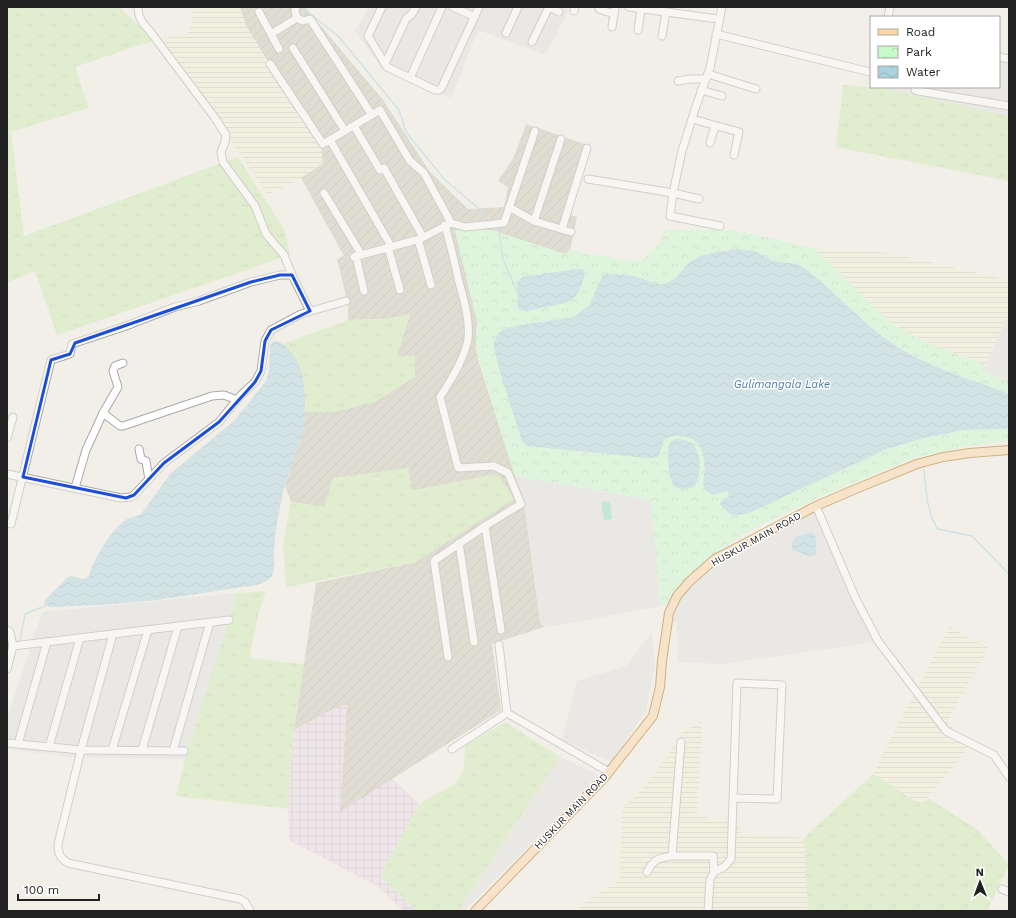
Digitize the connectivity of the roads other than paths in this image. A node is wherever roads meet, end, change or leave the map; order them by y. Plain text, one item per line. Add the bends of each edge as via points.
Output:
1 (138, 7) edge
2 (296, 7) edge
3 (382, 7) edge
4 (416, 7) edge
5 (442, 7) edge
6 (453, 7) edge
7 (479, 7) edge
8 (518, 7) edge
9 (549, 7) edge
10 (599, 7) edge
11 (629, 7) edge
12 (722, 7) edge
13 (641, 9) junction
14 (614, 10) edge
15 (259, 12) dead end
16 (559, 12) dead end
17 (666, 12) junction
18 (475, 17) junction
19 (297, 18) junction
20 (718, 19) junction
21 (612, 27) dead end
22 (638, 30) dead end
23 (506, 33) dead end
24 (271, 34) junction
25 (716, 34) junction
26 (662, 36) dead end
27 (532, 42) dead end
28 (293, 48) dead end
29 (279, 49) dead end
30 (270, 64) dead end
31 (385, 64) junction
32 (870, 72) dead end
33 (707, 77) junction
34 (410, 78) junction
35 (678, 81) dead end
36 (756, 88) dead end
37 (915, 88) edge
38 (701, 90) junction
39 (722, 96) dead end
40 (1009, 106) edge
41 (372, 115) junction
42 (692, 119) junction
43 (354, 126) junction
44 (715, 126) junction
45 (345, 131) junction
46 (535, 131) dead end
47 (562, 139) dead end
48 (330, 140) junction
49 (710, 143) dead end
50 (587, 148) dead end
51 (734, 155) dead end
52 (588, 179) dead end
53 (324, 193) dead end
54 (672, 193) junction
55 (699, 199) dead end
56 (509, 207) junction
57 (534, 221) junction
58 (448, 224) junction
59 (720, 226) dead end
60 (562, 229) junction
61 (571, 232) dead end
62 (421, 238) junction
63 (389, 247) junction
64 (357, 256) junction
65 (292, 274) junction
66 (431, 285) dead end
67 (400, 290) dead end
68 (364, 291) dead end
69 (346, 301) dead end
70 (310, 311) junction
71 (123, 364) dead end
72 (237, 400) junction
73 (104, 413) junction
74 (13, 417) dead end
75 (7, 438) edge
76 (139, 449) dead end
77 (1009, 450) edge
78 (7, 474) edge
79 (23, 477) junction
80 (149, 480) junction
81 (75, 488) junction
82 (816, 506) junction
83 (11, 524) dead end
84 (485, 526) junction
85 (460, 543) junction
86 (229, 620) dead end
87 (210, 622) junction
88 (178, 626) junction
89 (7, 630) edge
90 (148, 630) junction
91 (501, 630) dead end
92 (113, 634) junction
93 (80, 638) junction
94 (47, 642) junction
95 (474, 642) dead end
96 (499, 645) dead end
97 (13, 646) junction
98 (448, 657) dead end
99 (7, 669) edge
100 (507, 713) junction
101 (681, 742) dead end
102 (7, 743) edge
103 (18, 744) junction
104 (49, 747) junction
105 (452, 749) dead end
106 (82, 750) junction
107 (112, 750) junction
108 (142, 750) junction
109 (173, 751) junction
110 (184, 751) dead end
111 (609, 772) junction
112 (1009, 777) edge
113 (733, 798) junction
114 (672, 856) junction
115 (647, 872) dead end
116 (714, 872) junction
117 (1002, 889) dead end
118 (1009, 892) edge
119 (250, 911) edge
120 (475, 911) edge
121 (708, 911) edge

1 - 65 street via 142,23 226,135 221,152 223,162 255,206 266,234 284,256
2 - 19 street
3 - 31 street via 368,36
4 - 31 street via 406,19
5 - 34 street
6 - 18 street
7 - 18 street
8 - 23 street
9 - 16 street
9 - 27 street
10 - 14 street via 602,10
11 - 13 street
12 - 20 street
13 - 17 street
13 - 22 street
14 - 21 street
15 - 24 street
17 - 20 street
17 - 26 street
18 - 34 street via 441,89 435,90
19 - 24 street
19 - 41 street via 303,21 310,19
20 - 25 street
24 - 29 street
25 - 32 street
25 - 33 street
28 - 45 street
30 - 48 street via 323,144
31 - 34 street via 387,68
33 - 35 street
33 - 36 street
33 - 38 street
37 - 40 street via 918,91
38 - 39 street
38 - 42 street
41 - 43 street
41 - 58 street via 380,110 410,161 424,173
42 - 44 street
42 - 54 street
43 - 45 street
43 - 62 street via 380,170 384,168
44 - 49 street
44 - 51 street via 739,132
45 - 48 street
46 - 56 street
47 - 57 street
48 - 63 street
50 - 60 street
52 - 54 street
53 - 64 street
54 - 55 street
54 - 59 street via 670,216
56 - 57 street
56 - 58 street via 504,223 465,227
57 - 60 street
58 - 62 street
58 - 84 street via 468,330 468,340 463,353 440,397 458,468 494,466 508,473 521,504
60 - 61 street
62 - 63 street
62 - 66 street
63 - 64 street
63 - 67 street
64 - 68 street
65 - 70 street
65 - 79 street via 251,282 72,344 70,354 51,360
69 - 70 street
70 - 72 street via 271,330 265,341 259,376
71 - 73 street via 115,366 113,371 118,387
72 - 73 street via 224,395 212,396 123,426
72 - 80 street via 219,422 164,463
73 - 81 street via 86,450
74 - 75 street
76 - 80 street via 141,458 146,461
77 - 82 main road, HUSKUR MAIN ROAD via 943,457 917,464
78 - 79 street
79 - 81 street
79 - 83 street
80 - 81 street via 134,495 126,498
82 - 111 main road, HUSKUR MAIN ROAD via 715,559 677,596 670,613 660,687 653,716
82 - 112 street via 854,597 878,641 946,731 994,756
84 - 85 street
84 - 91 street
85 - 95 street
85 - 98 street via 434,561
86 - 87 street
87 - 88 street
87 - 109 street
88 - 90 street
88 - 108 street
89 - 97 street via 10,632
90 - 92 street
90 - 107 street
92 - 93 street
92 - 106 street
93 - 94 street
93 - 104 street
94 - 97 street
94 - 103 street
96 - 100 street
97 - 99 street
100 - 105 street
100 - 111 street
101 - 114 street
102 - 103 street
103 - 104 street
104 - 106 street
106 - 107 street
106 - 119 street via 58,844 61,858 68,863 240,898
107 - 108 street
108 - 109 street
109 - 110 street
111 - 120 main road, HUSKUR MAIN ROAD
113 - 113 street via 737,683 782,685 777,799
113 - 116 street via 731,859 724,867
114 - 115 street via 655,860
114 - 116 street via 713,856
116 - 121 street via 710,880
117 - 118 street

